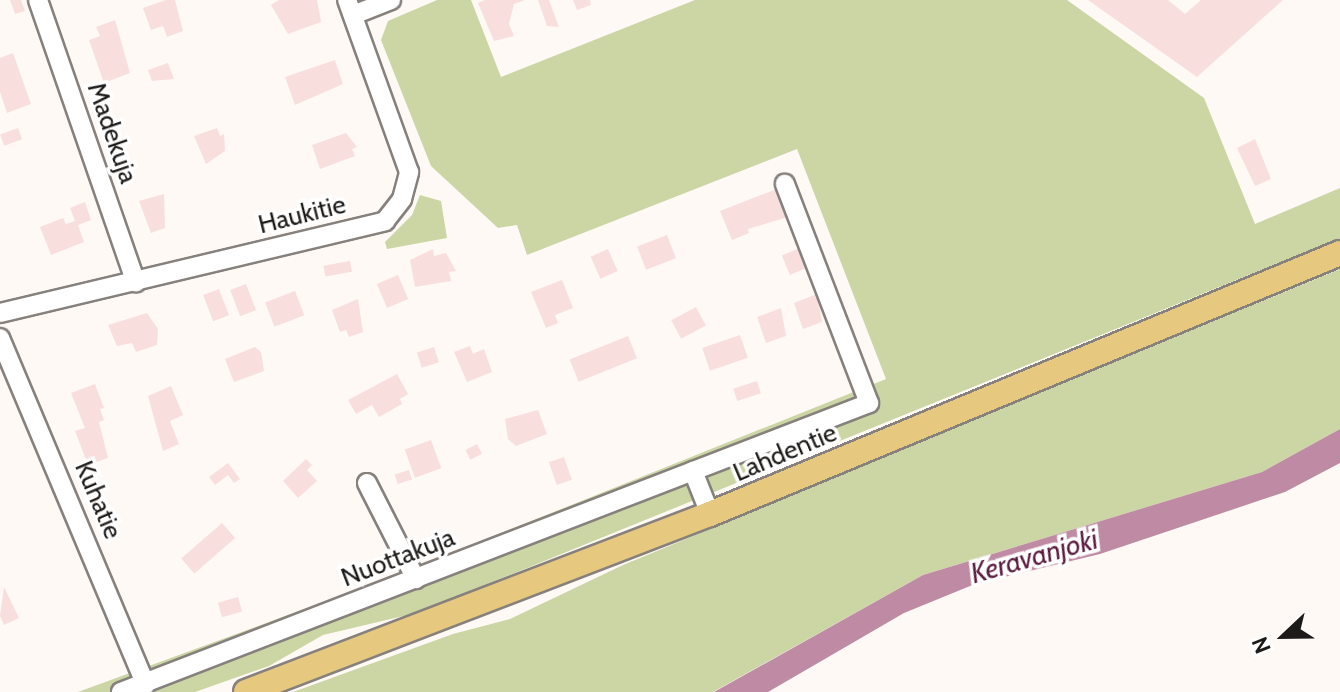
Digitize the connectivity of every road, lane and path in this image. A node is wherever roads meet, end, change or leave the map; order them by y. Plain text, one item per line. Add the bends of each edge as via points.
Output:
1 (38, 0) edge
2 (391, 0) edge
3 (350, 7) edge
4 (785, 184) dead end
5 (1340, 253) edge
6 (136, 283) junction
7 (0, 313) edge
8 (0, 338) edge
9 (693, 471) junction
10 (367, 483) dead end
11 (710, 514) junction
12 (416, 579) junction
13 (146, 685) junction
14 (121, 692) edge
15 (246, 692) edge

1 - 6 street, Madekuja
2 - 3 street
3 - 6 street, Haukitie via 409,172 402,199 385,221
4 - 9 street, Nuottakuja via 869,403
5 - 11 main road, Lahdentie
6 - 7 street, Haukitie
8 - 13 street, Kuhatie
9 - 11 street
9 - 12 street, Nuottakuja
10 - 12 street
11 - 15 main road, Lahdentie
12 - 13 street, Nuottakuja
13 - 14 street, Nuottakuja

